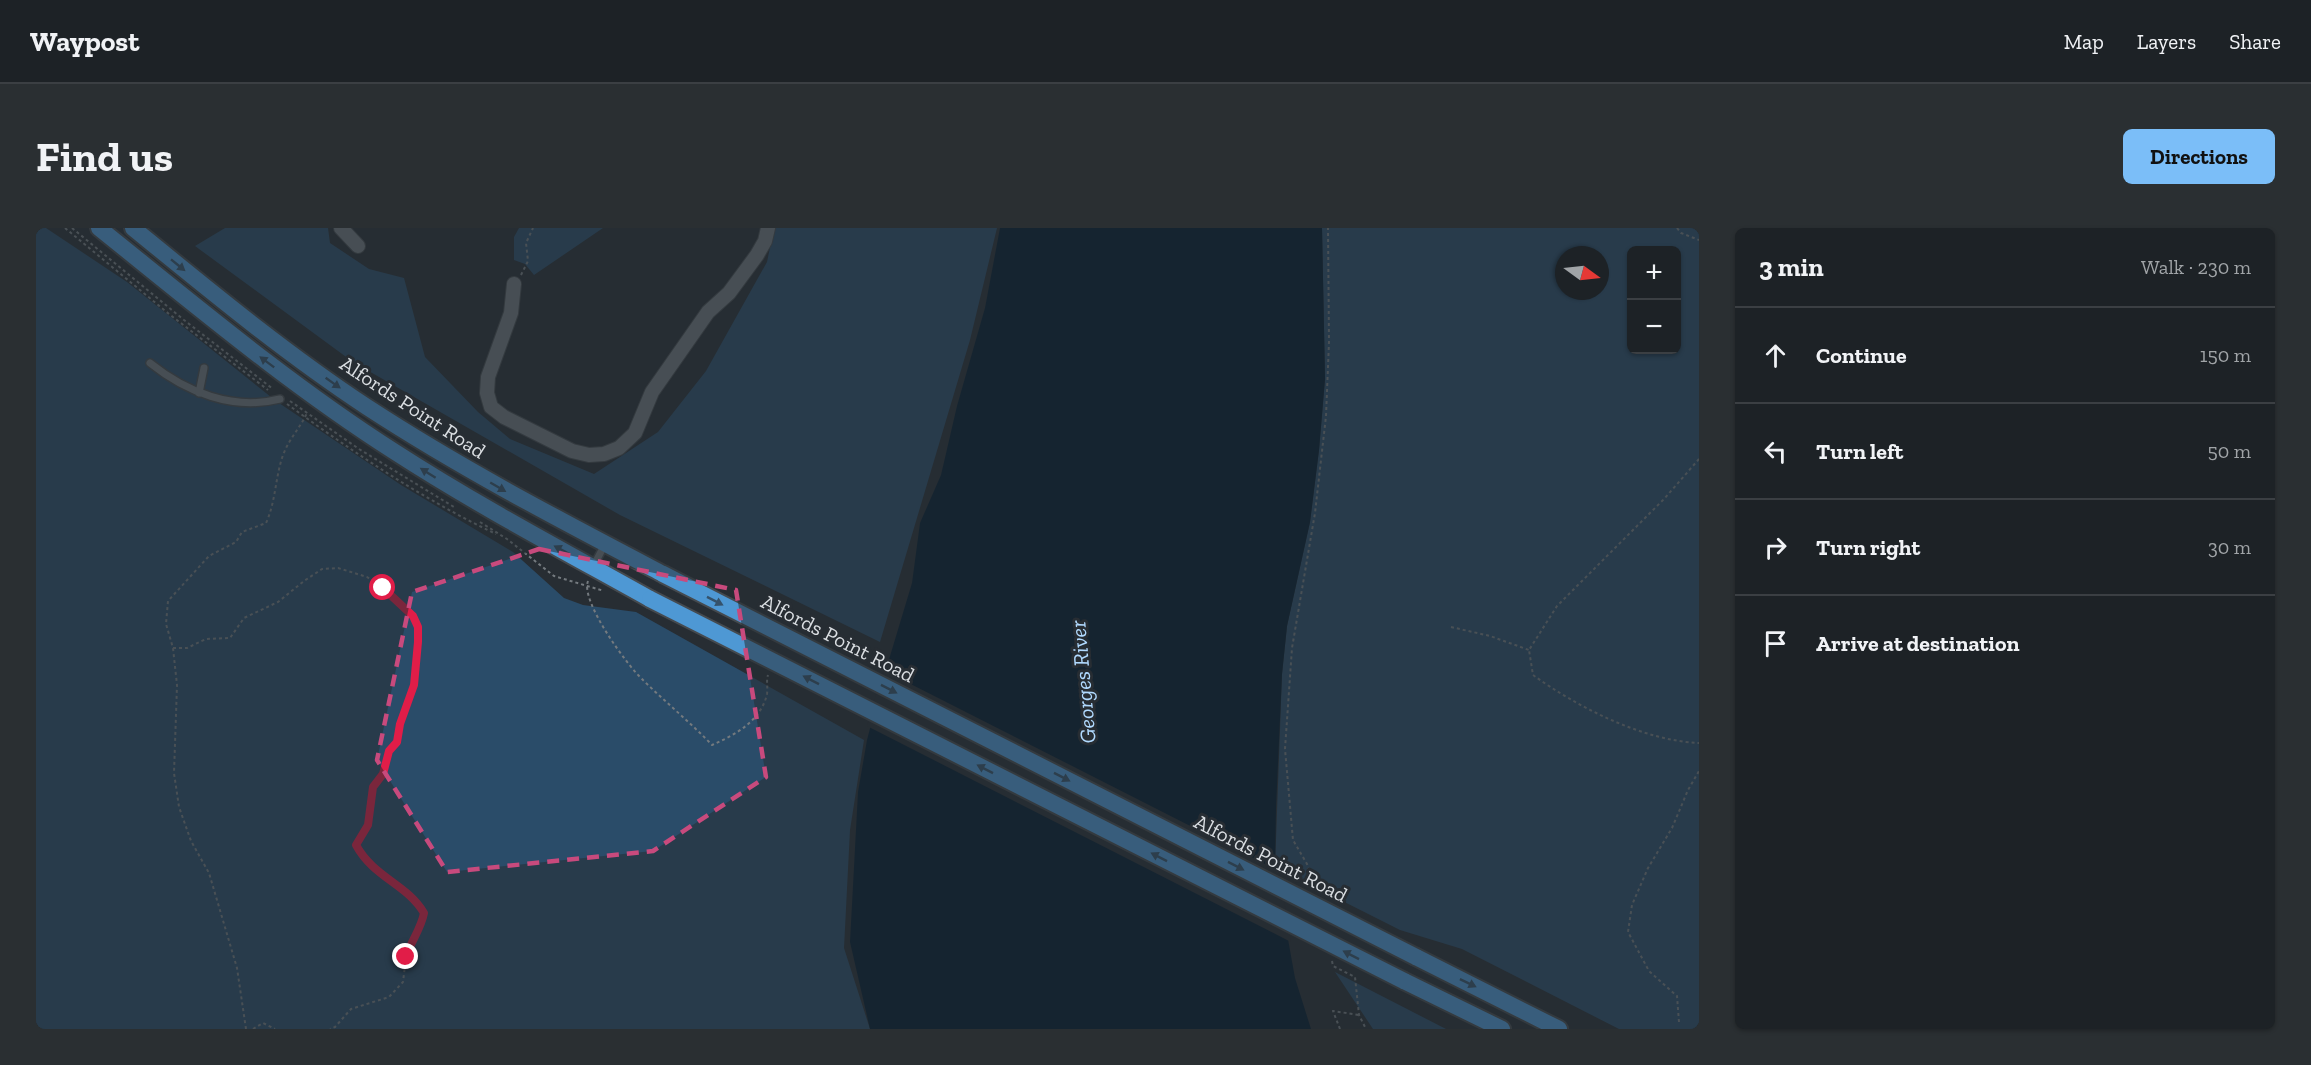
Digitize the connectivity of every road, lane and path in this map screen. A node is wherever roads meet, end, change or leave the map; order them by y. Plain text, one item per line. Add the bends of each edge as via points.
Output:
1 (99, 228) edge
2 (133, 228) edge
3 (342, 228) edge
4 (533, 228) edge
5 (768, 228) edge
6 (1328, 228) edge
7 (1677, 228) edge
8 (1699, 240) edge
9 (358, 246) dead end
10 (514, 284) joint
11 (150, 363) dead end
12 (204, 368) dead end
13 (199, 393) junction
14 (280, 399) dead end
15 (307, 413) dead end
16 (1699, 459) edge
17 (507, 539) dead end
18 (605, 544) junction
19 (593, 567) junction
20 (586, 586) junction
21 (606, 591) dead end
22 (1451, 627) dead end
23 (173, 648) junction
24 (1529, 650) junction
25 (770, 669) dead end
26 (1699, 743) edge
27 (1699, 771) edge
28 (1316, 896) dead end
29 (1331, 959) dead end
30 (1359, 1016) junction
31 (1679, 1022) dead end
32 (246, 1029) edge
33 (253, 1029) edge
34 (275, 1029) edge
35 (330, 1029) edge
36 (1340, 1029) edge
37 (1366, 1029) edge
38 (1502, 1029) edge
39 (1559, 1029) edge

19 -> 1 highway via 469,498 374,438 251,350
2 -> 18 highway, Alfords Point Road via 258,328 366,406 483,478
3 - 9 street
4 - 10 path via 526,243 528,261
5 - 10 street via 751,263 729,293 708,312 652,392 634,434 619,448 604,454 572,451 491,407 487,393 489,377 511,313
6 - 28 path via 1326,416 1315,513 1292,648 1285,749 1293,840 1307,864
7 - 8 path
11 - 13 lane
12 - 13 lane
13 - 14 lane via 227,401
15 - 23 path via 284,454 266,523 243,531 236,542 209,556 168,601 166,624
16 - 24 path via 1557,606
17 - 20 path via 554,576
18 - 19 lane
18 -> 39 highway, Alfords Point Road, bridge
19 - 20 path
38 -> 19 highway, bridge
20 - 21 path
20 - 25 path via 594,611 641,678 712,745 739,732 757,714 766,697
22 - 24 path
23 - 32 path via 177,685 174,773 179,807 213,884 237,968
23 - 35 path via 187,648 206,639 230,638 244,618 278,602 322,569 338,568 367,577 397,600 418,627 414,685 397,742 373,787 368,825 356,845 364,859 417,902 424,913 421,927 412,938 403,982 389,997 351,1008
24 - 26 path via 1533,675 1557,692 1638,730
27 - 31 path via 1648,868 1632,905 1628,932 1649,971 1677,996
29 - 30 path via 1333,966 1355,977
30 - 36 path via 1333,1011
30 - 37 path
33 - 34 path via 263,1023

